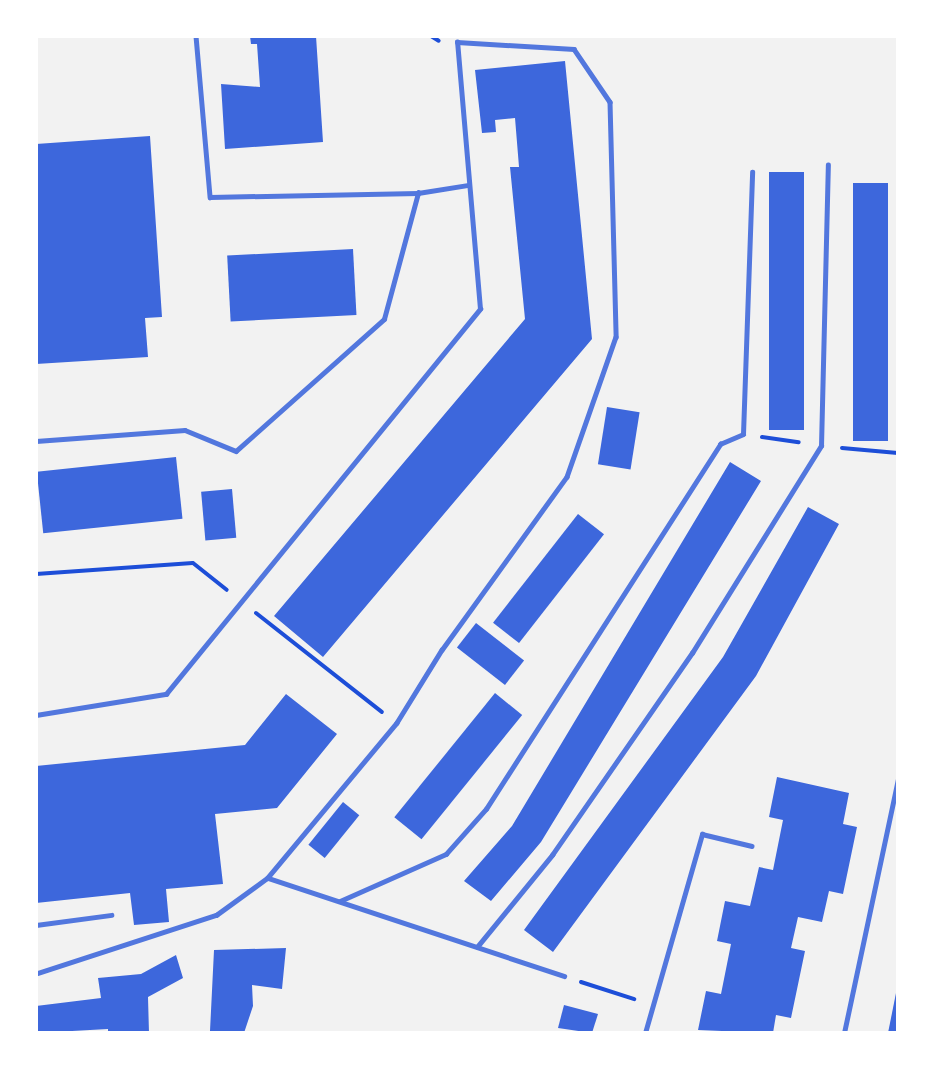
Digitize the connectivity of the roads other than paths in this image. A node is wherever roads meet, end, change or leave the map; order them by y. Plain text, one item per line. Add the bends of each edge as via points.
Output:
1 (196, 36) edge
2 (828, 165) dead end
3 (752, 172) dead end
4 (468, 185) junction
5 (418, 193) junction
6 (36, 441) edge
7 (36, 715) edge
8 (898, 778) edge
9 (752, 846) dead end
10 (268, 878) junction
11 (340, 901) junction
12 (111, 915) dead end
13 (36, 925) edge
14 (477, 947) junction
15 (36, 974) edge
16 (564, 976) road end
17 (645, 1033) edge
18 (844, 1033) edge

1 - 5 lane via 210,197
2 - 14 lane via 821,446 692,653 552,855
3 - 11 lane via 743,434 720,444 486,809 446,854
4 - 5 lane
4 - 7 lane via 480,309 166,694
4 - 10 lane via 457,42 574,49 610,102 616,338 567,477 442,650 397,723
5 - 6 lane via 384,319 236,451 185,430
8 - 18 lane
9 - 17 lane via 702,834
10 - 11 lane
10 - 15 lane via 217,915
11 - 14 lane
12 - 13 lane
14 - 16 lane

